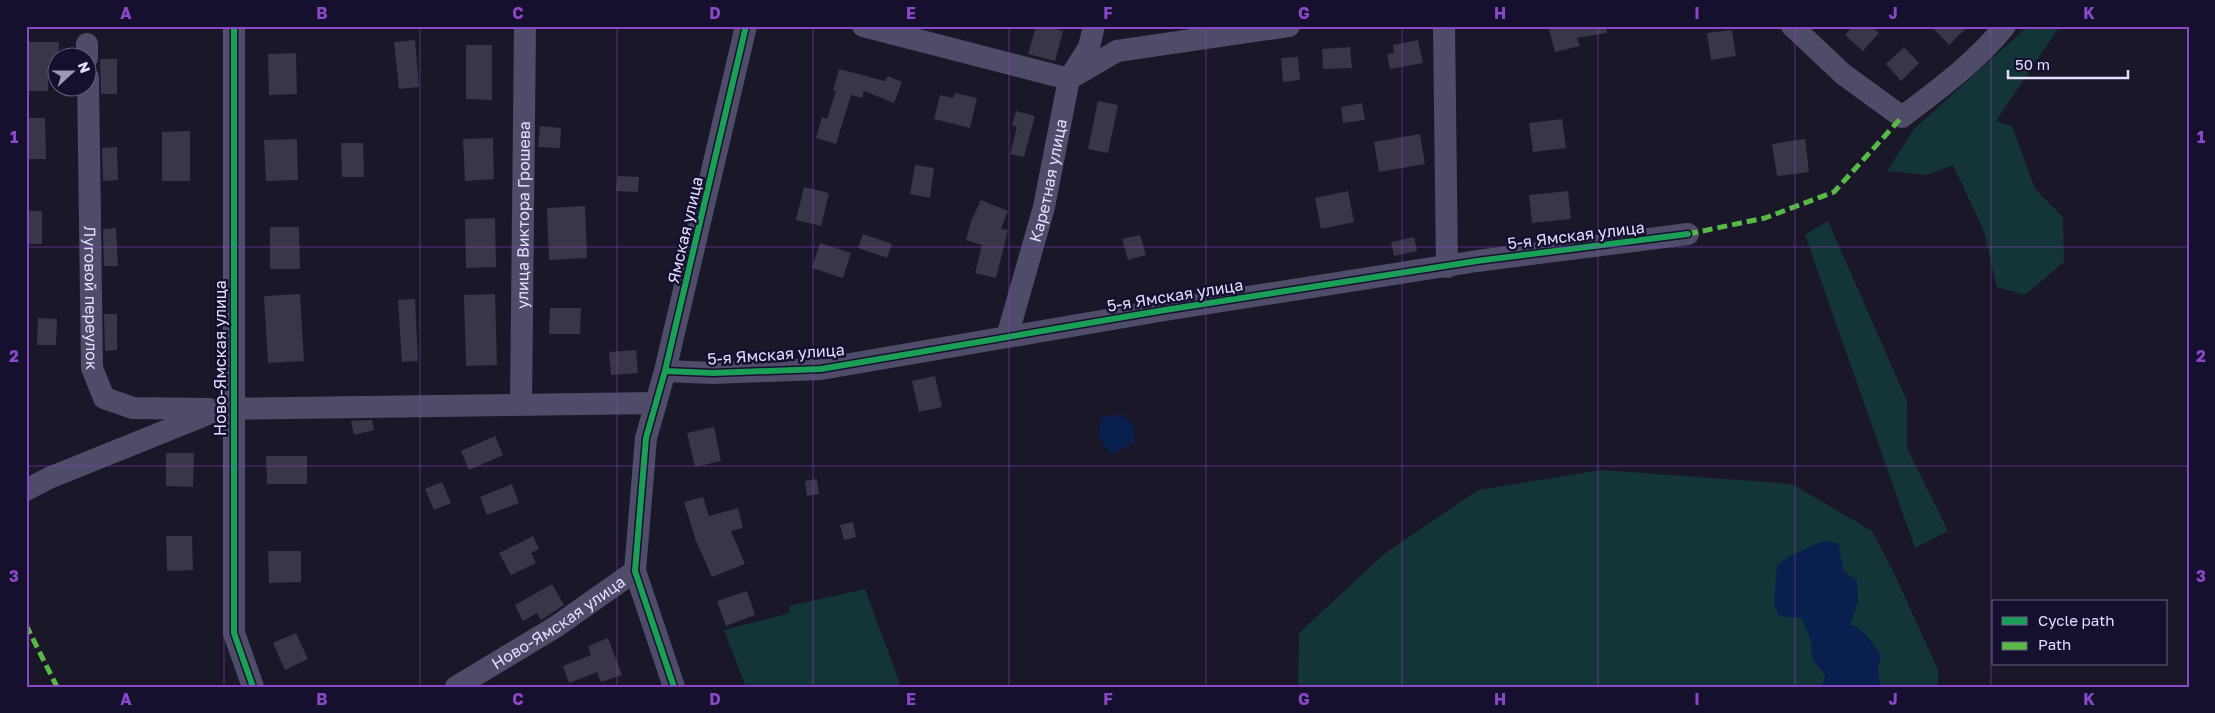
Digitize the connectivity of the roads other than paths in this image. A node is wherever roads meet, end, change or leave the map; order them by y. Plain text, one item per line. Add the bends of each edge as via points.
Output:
1 (234, 26) edge
2 (525, 26) edge
3 (746, 26) edge
4 (863, 26) edge
5 (1094, 26) edge
6 (1289, 26) edge
7 (1444, 26) edge
8 (1792, 26) edge
9 (2006, 26) edge
10 (1069, 78) junction
11 (88, 98) edge
12 (1688, 234) dead end
13 (1447, 267) junction
14 (1007, 337) junction
15 (665, 371) junction
16 (656, 403) junction
17 (521, 404) junction
18 (227, 409) junction
19 (26, 490) edge
20 (634, 571) junction
21 (253, 687) edge
22 (456, 687) edge
23 (674, 687) edge

1 - 18 street, Ново-Ямская улица
2 - 17 street, улица Виктора Грошева
3 - 15 street, Ямская улица
4 - 10 street
5 - 10 street, Каретная улица via 1088,47
6 - 10 street via 1116,51
7 - 13 street
8 - 9 street via 1843,74 1902,116 1951,80
10 - 14 street, Каретная улица via 1044,207
11 - 18 street, Луговой переулок via 92,368 104,398 133,408
12 - 13 street, 5-я Ямская улица
13 - 14 street, 5-я Ямская улица
14 - 15 street, 5-я Ямская улица via 822,369 713,374
15 - 16 street, Ямская улица
16 - 17 street, Луговой переулок
16 - 20 street, Ямская улица via 646,438
17 - 18 street, Луговой переулок
18 - 19 street via 49,478
18 - 21 street, Ново-Ямская улица via 234,634
20 - 22 street, Ново-Ямская улица via 557,626
20 - 23 street

